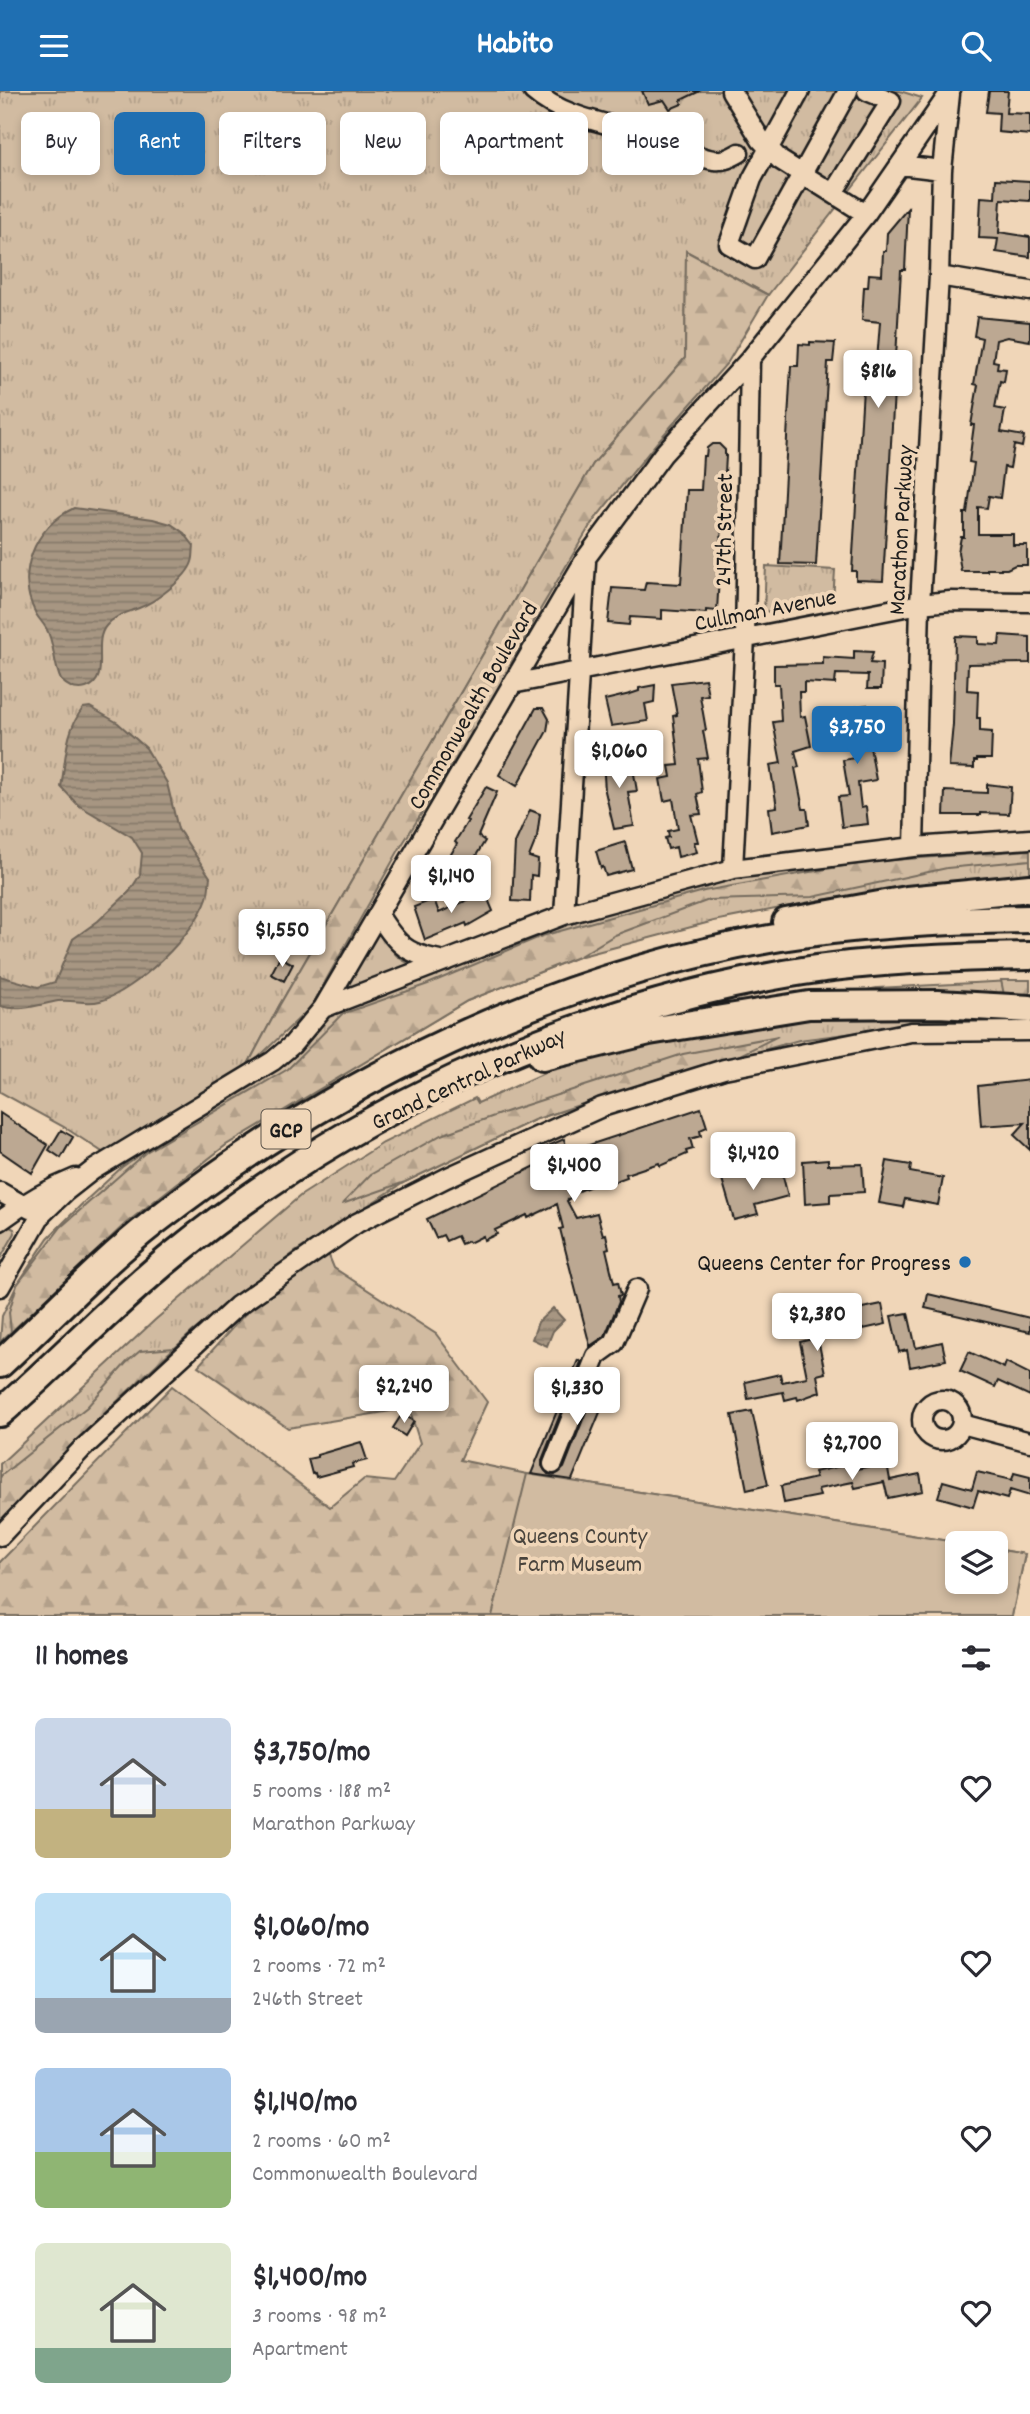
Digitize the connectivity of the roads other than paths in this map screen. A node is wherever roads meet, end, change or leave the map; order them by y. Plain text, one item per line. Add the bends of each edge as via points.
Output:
1 (533, 91) edge
2 (731, 91) edge
3 (800, 91) edge
4 (848, 91) edge
5 (867, 91) edge
6 (950, 92) edge
7 (769, 149) junction
8 (739, 153) dead end
9 (900, 165) junction
10 (942, 170) junction
11 (801, 174) junction
12 (833, 193) junction
13 (866, 213) junction
14 (939, 276) junction
15 (1030, 291) edge
16 (750, 359) junction
17 (586, 558) junction
18 (1030, 602) edge
19 (920, 604) junction
20 (745, 638) junction
21 (578, 670) junction
22 (512, 684) junction
23 (1030, 839) edge
24 (914, 847) junction
25 (733, 869) junction
26 (1030, 888) edge
27 (378, 914) junction
28 (564, 915) junction
29 (1030, 919) edge
30 (1030, 956) edge
31 (446, 961) junction
32 (590, 985) junction
33 (323, 1008) junction
34 (1030, 1009) edge
35 (1030, 1031) edge
36 (401, 1104) junction
37 (93, 1170) junction
38 (0, 1192) edge
39 (23, 1204) junction
40 (41, 1216) junction
41 (0, 1221) edge
42 (0, 1287) edge
43 (637, 1289) dead end
44 (0, 1364) edge
45 (7, 1407) edge
46 (962, 1424) dead end
47 (1030, 1442) edge
48 (553, 1464) dead end
49 (0, 1536) edge

1 - 8 street via 561,110 711,159 726,160
2 - 7 street
3 - 7 street
4 - 11 street
5 - 12 street via 891,100
6 - 9 street, Commonwealth Boulevard
6 - 10 street, Marathon Parkway
7 - 11 street
7 - 11 street via 752,179 729,244 755,259
9 - 10 street
9 - 13 street, Commonwealth Boulevard
10 - 14 street, Marathon Parkway
11 - 12 street
12 - 13 street
13 - 16 street, Commonwealth Boulevard
14 - 15 street
14 - 19 street, Marathon Parkway
16 - 17 street, Commonwealth Boulevard via 663,454
16 - 20 street, 247th Street
17 - 21 street
17 - 22 street, Commonwealth Boulevard
18 - 19 street, Cullman Avenue
19 - 20 street, Cullman Avenue
19 - 24 street, Marathon Parkway
20 - 21 street, Cullman Avenue
20 - 25 street, 247th Street
21 - 22 street, Cullman Avenue
21 - 28 street
22 - 27 street, Commonwealth Boulevard
23 - 24 street
24 - 25 street
25 - 28 street
26 - 32 highway via 906,900 744,930
27 - 31 street via 404,949
27 - 33 street, Commonwealth Boulevard
28 - 31 street
29 - 32 highway, Grand Central Parkway / GCP via 879,926 782,937 686,957
30 - 36 highway, Grand Central Parkway / GCP via 874,963 776,975 679,996 584,1025
31 - 33 street
32 - 44 highway, Grand Central Parkway / GCP via 495,1020 405,1061 232,1164 151,1224
33 - 37 street, Commonwealth Boulevard via 274,1061
34 - 36 highway via 809,1005 727,1017 571,1049
35 - 49 street via 911,1032 724,1069 602,1107 446,1178 357,1223 237,1305 81,1450
36 - 45 highway, Grand Central Parkway / GCP via 247,1198 171,1256
37 - 39 street
37 - 40 street, Commonwealth Boulevard
38 - 39 street
39 - 40 street
39 - 41 street
40 - 42 street, Commonwealth Boulevard
43 - 48 street via 614,1342 596,1356
46 - 47 street

